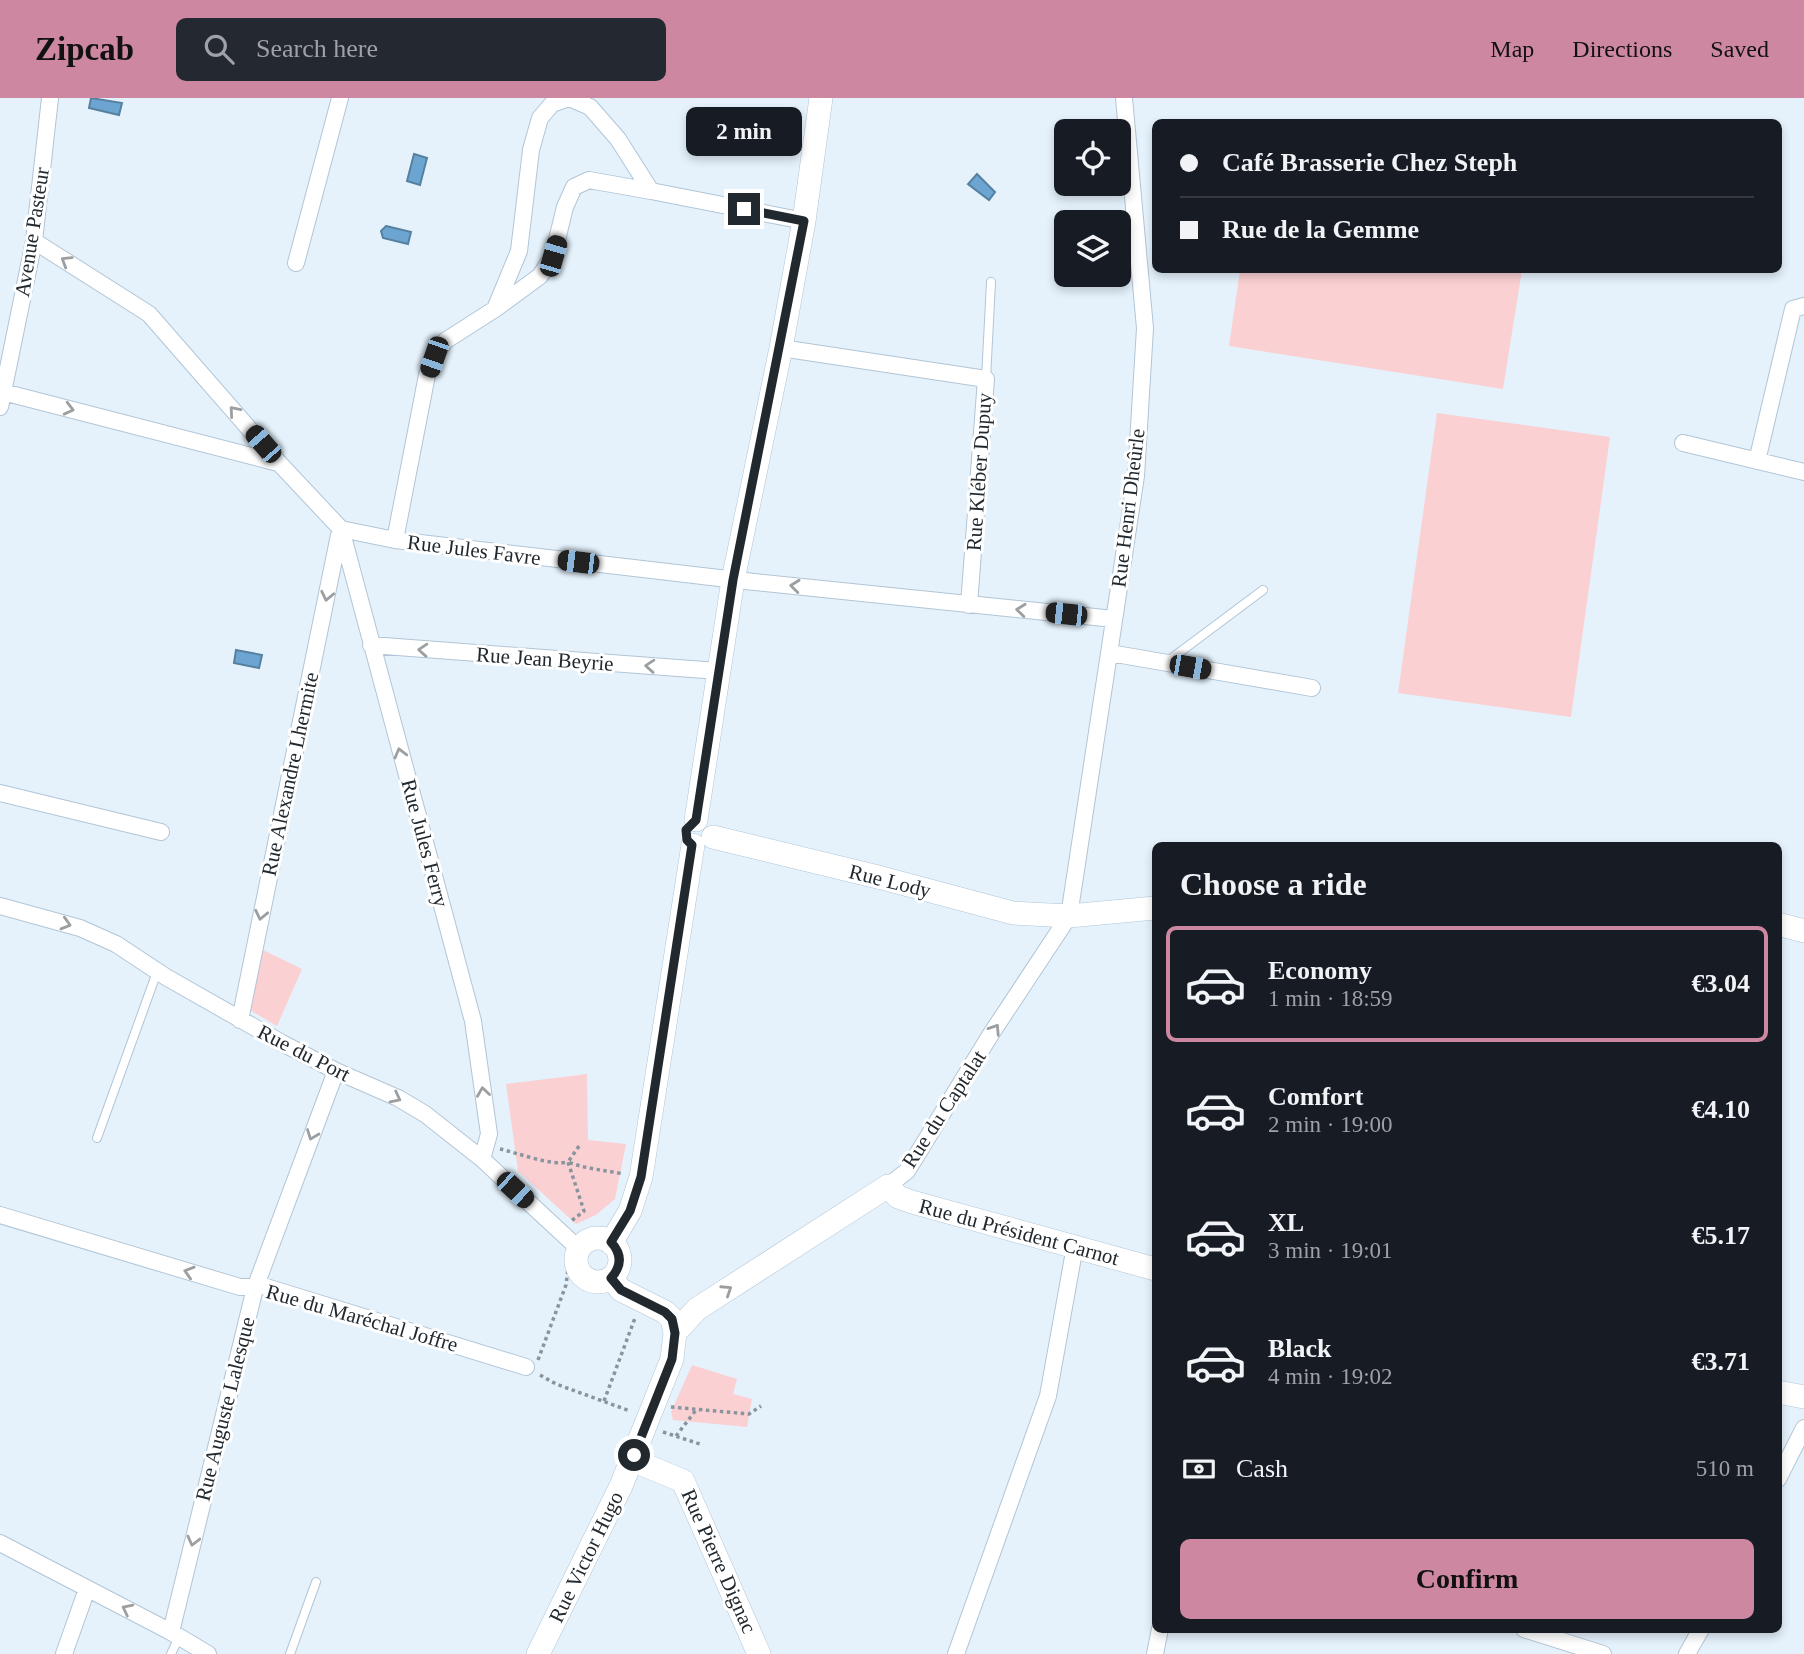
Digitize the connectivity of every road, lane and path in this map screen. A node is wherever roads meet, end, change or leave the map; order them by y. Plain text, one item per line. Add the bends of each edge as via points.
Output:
1 (50, 98) edge
2 (340, 98) edge
3 (821, 98) edge
4 (1124, 98) edge
5 (651, 191) junction
6 (804, 221) junction
7 (34, 241) junction
8 (296, 263) dead end
9 (991, 282) dead end
10 (1804, 306) edge
11 (495, 309) junction
12 (780, 348) junction
13 (986, 379) junction
14 (1, 399) edge
15 (1683, 443) dead end
16 (1757, 461) junction
17 (279, 463) junction
18 (1804, 472) edge
19 (341, 529) junction
20 (395, 540) junction
21 (733, 580) junction
22 (1263, 590) dead end
23 (969, 604) junction
24 (1114, 619) junction
25 (371, 645) junction
26 (1110, 653) junction
27 (1165, 663) junction
28 (718, 671) junction
29 (1312, 688) dead end
30 (0, 793) edge
31 (161, 832) dead end
32 (703, 841) junction
33 (0, 906) edge
34 (1152, 908) edge
35 (1069, 916) junction
36 (1782, 925) edge
37 (1804, 931) edge
38 (158, 972) junction
39 (240, 1020) junction
40 (336, 1071) junction
41 (97, 1138) dead end
42 (579, 1146) dead end
43 (484, 1152) junction
44 (568, 1162) junction
45 (620, 1173) dead end
46 (888, 1185) junction
47 (0, 1215) edge
48 (559, 1231) junction
49 (611, 1242) junction
50 (1075, 1247) junction
51 (575, 1252) junction
52 (1152, 1268) edge
53 (601, 1279) junction
54 (255, 1288) junction
55 (636, 1314) dead end
56 (675, 1333) junction
57 (530, 1369) junction
58 (1782, 1393) edge
59 (1804, 1397) edge
60 (604, 1401) junction
61 (761, 1406) dead end
62 (697, 1409) junction
63 (638, 1414) dead end
64 (667, 1414) dead end
65 (663, 1422) dead end
66 (1804, 1428) edge
67 (676, 1436) junction
68 (703, 1445) dead end
69 (632, 1460) junction
70 (1782, 1471) edge
71 (0, 1543) edge
72 (316, 1582) dead end
73 (87, 1589) junction
74 (1159, 1633) edge
75 (1537, 1633) edge
76 (1699, 1633) edge
77 (175, 1634) junction
78 (765, 1653) edge
79 (64, 1654) edge
80 (171, 1654) edge
81 (208, 1654) edge
82 (290, 1654) edge
83 (538, 1654) edge
84 (956, 1654) edge
85 (1155, 1654) edge
86 (1603, 1654) edge
87 (1687, 1654) edge

1 - 7 street, Avenue Pasteur
2 - 8 street
3 - 6 street
4 - 24 street, Rue Henri Dheûrle via 1145,328 1136,477
5 - 6 street
5 - 11 street via 589,180 574,187 553,256 540,276
5 - 11 street via 618,139 590,107 569,98 552,104 540,118 531,149 519,251
6 - 12 street
7 - 14 street, Avenue Pasteur
17 -> 7 street via 149,314
9 - 13 lane
10 - 16 street via 1793,309
11 - 20 street via 444,341 434,357
12 - 13 street, Rue Kléber Dupuy
12 - 21 street
13 - 23 street, Rue Kléber Dupuy
14 -> 17 street
15 - 16 street
16 - 18 street
17 - 19 street
19 - 20 street, Rue Jules Favre
19 - 25 street, Rue Jules Ferry
19 -> 39 street, Rue Alexandre Lhermite
20 - 21 street, Rue Jules Favre
23 -> 21 street, Rue Jules Favre
21 - 28 street
22 - 27 lane
24 -> 23 street, Rue Jules Favre
24 - 26 street, Rue Henri Dheûrle
28 -> 25 street, Rue Jean Beyrie
43 -> 25 street, Rue Jules Ferry via 489,1134 473,1021
26 - 27 street
26 - 35 street, Rue Henri Dheûrle
27 - 29 street
28 - 32 street via 696,820 709,824 713,831
30 - 31 street
32 - 35 street, Rue Lody via 882,878 1013,913
32 - 49 street via 641,1177 630,1211
33 -> 38 street, Rue du Port via 80,928 116,944
34 - 35 street, Rue Lody
46 -> 35 street, Rue du Captalat via 907,1171
36 - 37 street
38 - 39 street, Rue du Port
38 - 41 lane
39 - 40 street, Rue du Port
40 -> 43 street, Rue du Port via 398,1097
40 -> 54 street, Rue Auguste Lalesque
42 - 44 path
43 - 44 path
43 - 48 street, Rue du Port
44 - 45 path
44 - 48 path via 584,1211
46 - 50 street, Rue du Président Carnot via 898,1197 912,1202
56 -> 46 street, Rue du Captalat via 697,1310
54 -> 47 street, Rue du Maréchal Joffre
48 - 51 street, Rue du Port
49 - 51 street via 597,1238
49 - 53 street via 620,1260 616,1273
50 - 52 street, Rue du Président Carnot
50 - 84 street via 1048,1396
51 - 53 street via 585,1278
51 - 57 path
53 - 56 street via 611,1298
54 - 57 street, Rue du Maréchal Joffre via 263,1286
54 -> 77 street, Rue Auguste Lalesque
55 - 60 path
56 - 69 street, Rue Victor Hugo via 672,1359
57 - 60 path
58 - 59 street
60 - 63 path
61 - 62 path via 749,1414
62 - 64 path via 671,1407
62 - 67 path
65 - 67 path via 660,1430
66 - 70 street
67 - 68 path
69 - 78 street, Rue Pierre Dignac via 684,1481
69 - 83 street, Rue Victor Hugo
71 - 73 street
72 - 82 lane
77 -> 73 street
73 - 79 street
74 - 85 street
75 - 86 street
76 - 87 street
77 - 80 lane
77 - 81 street

